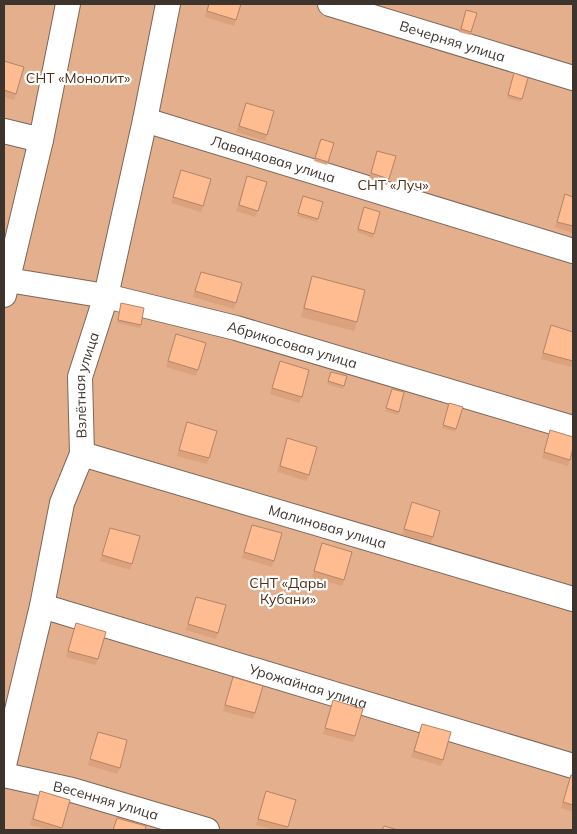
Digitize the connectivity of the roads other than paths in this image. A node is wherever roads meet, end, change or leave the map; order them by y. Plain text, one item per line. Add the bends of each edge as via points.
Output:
1 (68, 4) edge
2 (168, 4) edge
3 (330, 4) edge
4 (573, 78) edge
5 (145, 120) junction
6 (4, 131) edge
7 (41, 140) junction
8 (573, 251) edge
9 (6, 287) edge
10 (106, 296) junction
11 (573, 428) edge
12 (82, 454) junction
13 (573, 599) edge
14 (42, 606) junction
15 (4, 765) edge
16 (573, 766) edge
17 (4, 775) edge
18 (207, 830) edge

1 - 7 street
2 - 5 street, Взлётная улица
3 - 4 street, Вечерняя улица
5 - 8 street, Лавандовая улица
5 - 10 street, Взлётная улица
6 - 7 street
7 - 9 street
9 - 10 street, Абрикосовая улица
10 - 11 street, Абрикосовая улица via 236,328
10 - 12 street, Взлётная улица via 80,377
12 - 13 street, Малиновая улица
12 - 14 street, Взлётная улица via 62,503
14 - 15 street, Взлётная улица
14 - 16 street, Урожайная улица
17 - 18 street, Весенняя улица via 72,790

